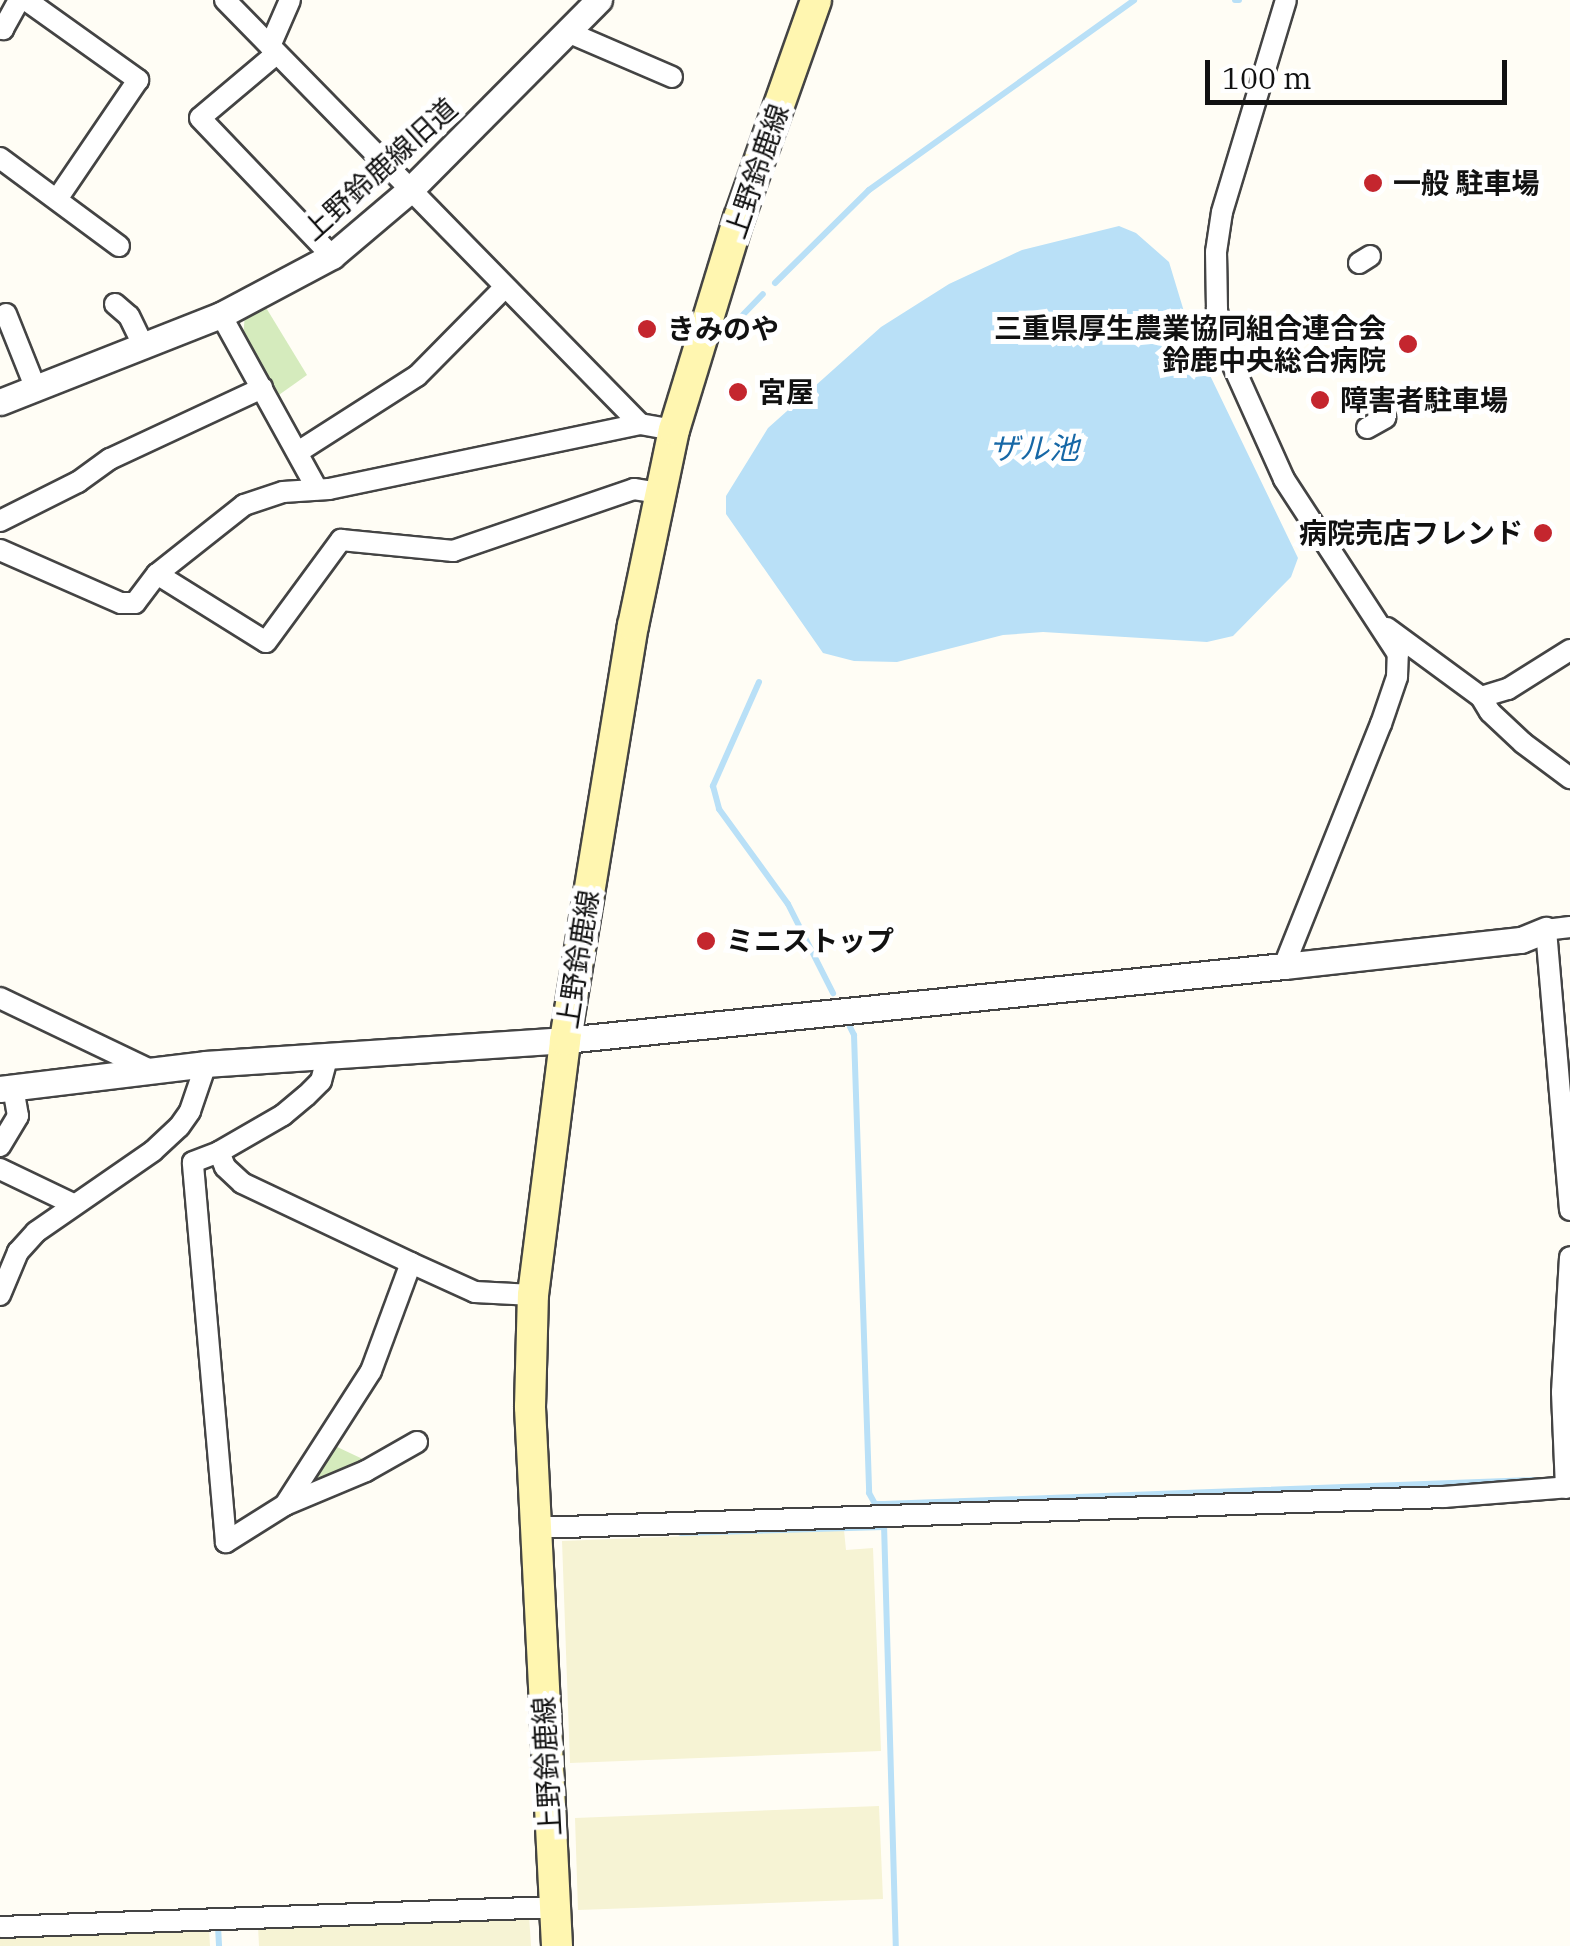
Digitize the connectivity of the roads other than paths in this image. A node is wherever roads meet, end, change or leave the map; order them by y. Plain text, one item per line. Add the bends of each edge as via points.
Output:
1 (22, 0) edge
2 (224, 0) edge
3 (290, 0) edge
4 (599, 0) edge
5 (816, 0) edge
6 (1286, 0) edge
7 (1, 30) edge
8 (570, 33) junction
9 (273, 50) junction
10 (672, 77) dead end
11 (0, 158) edge
12 (411, 189) junction
13 (56, 199) junction
14 (119, 246) dead end
15 (332, 256) junction
16 (505, 287) junction
17 (115, 304) dead end
18 (6, 314) dead end
19 (221, 316) junction
20 (142, 345) junction
21 (36, 388) junction
22 (262, 388) junction
23 (0, 402) edge
24 (640, 424) junction
25 (674, 430) junction
26 (298, 452) junction
27 (317, 490) junction
28 (660, 493) junction
29 (0, 521) edge
30 (0, 550) edge
31 (157, 574) junction
32 (1378, 620) junction
33 (1570, 650) edge
34 (1481, 697) junction
35 (1570, 778) edge
36 (1558, 928) edge
37 (1284, 966) junction
38 (0, 998) edge
39 (564, 1040) junction
40 (328, 1054) junction
41 (206, 1064) junction
42 (150, 1070) junction
43 (6, 1088) edge
44 (0, 1146) edge
45 (219, 1152) junction
46 (0, 1168) edge
47 (73, 1204) junction
48 (1570, 1210) edge
49 (1570, 1257) edge
50 (410, 1263) junction
51 (0, 1295) edge
52 (533, 1295) junction
53 (418, 1442) dead end
54 (1567, 1487) edge
55 (286, 1505) junction
56 (535, 1528) junction
57 (555, 1907) junction
58 (0, 1927) edge
59 (556, 1946) edge

1 - 7 street
1 - 13 street via 138,80
2 - 9 street
3 - 9 street
4 - 8 street, 上野鈴鹿線旧道
5 - 25 main road, 上野鈴鹿線
6 - 32 street via 1222,212 1217,308 1226,348 1284,479
8 - 10 street
8 - 12 street, 上野鈴鹿線旧道
9 - 12 street
9 - 15 street via 200,118
11 - 13 street
12 - 15 street, 上野鈴鹿線旧道
12 - 16 street
13 - 14 street
15 - 19 street, 上野鈴鹿線旧道
16 - 24 street
16 - 26 street via 417,376
17 - 20 street
18 - 21 street
19 - 20 street, 上野鈴鹿線旧道
19 - 22 street
20 - 21 street, 上野鈴鹿線旧道
21 - 23 street, 上野鈴鹿線旧道
22 - 26 street
22 - 29 street via 110,459
24 - 25 street
24 - 27 street
25 - 28 main road, 上野鈴鹿線
26 - 27 street
27 - 31 street via 282,492 244,505
28 - 31 street via 634,488 454,551 341,540 266,642
28 - 39 main road, 上野鈴鹿線
30 - 31 street via 121,603 135,603
32 - 34 street
32 - 37 street via 1398,654 1398,676
33 - 34 street
34 - 35 street via 1523,743
36 - 37 street via 1521,940
36 - 48 street
37 - 39 street
38 - 42 street
39 - 40 street
39 - 52 main road, 上野鈴鹿線
40 - 41 street
40 - 45 street via 320,1082 306,1096
41 - 42 street
41 - 47 street via 178,1127
42 - 43 street
43 - 44 street via 18,1116
45 - 50 street via 242,1184
45 - 55 street via 194,1162 226,1542
46 - 47 street
47 - 51 street via 18,1252
49 - 54 street via 1562,1392
50 - 52 street via 475,1292
50 - 55 street via 371,1371
52 - 56 main road, 上野鈴鹿線
53 - 55 street
54 - 56 street via 1444,1497
56 - 57 main road, 上野鈴鹿線
57 - 58 street
57 - 59 main road, 上野鈴鹿線

